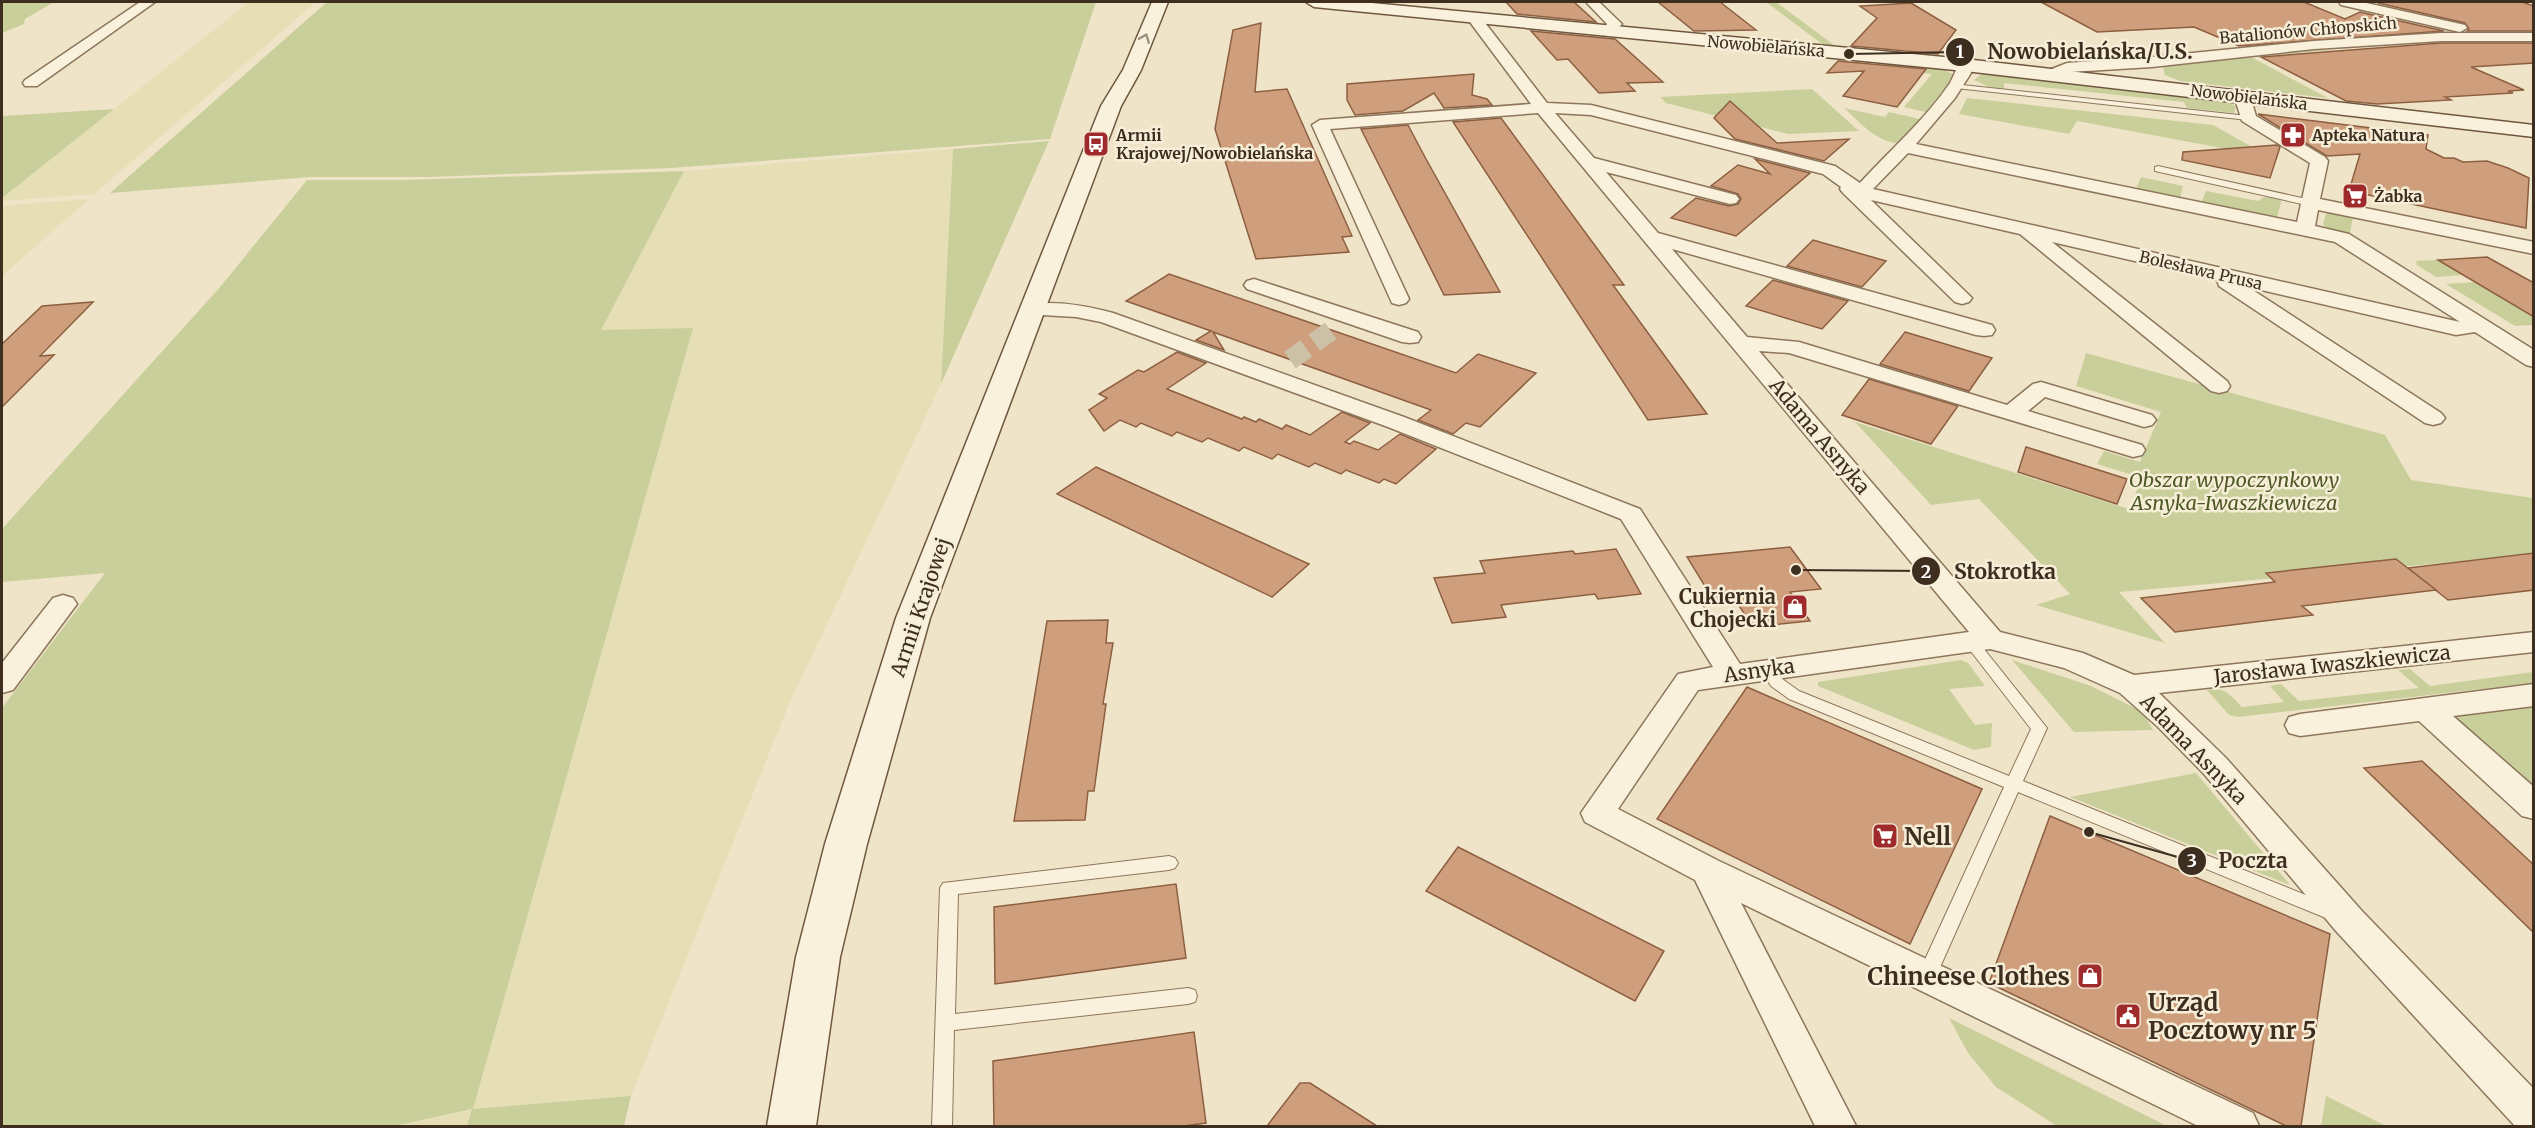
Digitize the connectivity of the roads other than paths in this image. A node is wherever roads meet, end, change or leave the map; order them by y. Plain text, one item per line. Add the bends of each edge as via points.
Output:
1 (148, 2) edge
2 (1171, 2) edge
3 (1314, 2) edge
4 (1333, 2) edge
5 (1593, 2) edge
6 (2346, 2) edge
7 (1357, 4) edge
8 (1157, 8) edge
9 (1474, 18) junction
10 (1608, 31) junction
11 (2484, 37) junction
12 (2534, 37) edge
13 (1120, 52) dead end
14 (2152, 62) junction
15 (1965, 65) junction
16 (2052, 74) junction
17 (31, 83) dead end
18 (1956, 86) junction
19 (2161, 86) junction
20 (2242, 96) junction
21 (1110, 106) junction
22 (1542, 108) junction
23 (2248, 118) junction
24 (2534, 131) edge
25 (1905, 147) junction
26 (1591, 163) junction
27 (2158, 169) dead end
28 (1829, 170) junction
29 (1861, 192) junction
30 (1730, 199) dead end
31 (2311, 202) junction
32 (2024, 229) junction
33 (2305, 229) junction
34 (1654, 238) junction
35 (2534, 248) edge
36 (2212, 273) junction
37 (1254, 285) dead end
38 (1962, 298) dead end
39 (1399, 299) dead end
40 (1032, 310) junction
41 (1350, 317) junction
42 (2478, 325) junction
43 (1332, 330) tunnel mouth
44 (1984, 330) dead end
45 (1410, 337) dead end
46 (1742, 343) junction
47 (2534, 360) edge
48 (2219, 386) dead end
49 (2011, 413) junction
50 (2433, 418) dead end
51 (2144, 420) dead end
52 (2133, 450) dead end
53 (63, 604) dead end
54 (1980, 640) junction
55 (2534, 642) edge
56 (1767, 668) junction
57 (1731, 673) junction
58 (2, 683) edge
59 (2131, 686) junction
60 (2534, 695) edge
61 (2425, 709) junction
62 (2300, 725) dead end
63 (2013, 785) junction
64 (2534, 807) edge
65 (1169, 863) dead end
66 (1707, 872) junction
67 (2349, 921) junction
68 (1926, 977) junction
69 (1188, 996) dead end
70 (945, 1023) junction
71 (2534, 1118) edge
72 (791, 1126) edge
73 (942, 1126) edge
74 (1836, 1126) edge
75 (2240, 1126) edge

1 - 17 street
2 - 8 street
3 - 7 street, Nowobielańska
4 - 7 street, Nowobielańska
5 - 10 street via 1615,24
6 - 11 street
7 - 9 street, Nowobielańska
21 -> 8 street, Armii Krajowej via 1132,70
9 - 10 street, Nowobielańska
9 - 22 street, Adama Asnyka
10 - 15 street, Nowobielańska
11 - 12 street, Batalionów Chłopskich
11 - 14 street, Batalionów Chłopskich via 2314,45
13 - 21 street, Armii Krajowej
14 - 16 street, Batalionów Chłopskich via 2067,68
14 - 19 street
15 - 16 street, Nowobielańska
15 - 18 street via 1965,73
16 - 19 street, Nowobielańska
18 - 23 lane
18 - 25 street
19 - 20 street, Nowobielańska
20 - 23 street
20 - 24 street, Nowobielańska
21 - 40 street, Armii Krajowej
22 - 26 street, Adama Asnyka
22 - 28 street via 1591,110
22 - 39 street via 1320,126
23 - 31 street via 2319,161
25 - 29 street
25 - 33 street
26 - 30 street
26 - 34 street, Adama Asnyka
27 - 31 lane
28 - 29 street
28 - 38 street
29 - 32 street, Bolesława Prusa
31 - 33 street
31 - 35 street
32 - 36 street, Bolesława Prusa
32 - 48 street
33 - 42 street via 2342,238
34 - 44 street
34 - 46 street, Adama Asnyka
36 - 42 street, Bolesława Prusa via 2456,329
36 - 50 street
37 - 41 street
40 - 57 street via 1106,317 1396,422 1631,514
40 - 72 street, Armii Krajowej via 913,618 872,752 818,957
41 - 43 street
41 - 45 street
42 - 47 street
46 - 49 street via 1791,347
46 - 54 street, Adama Asnyka
49 - 51 street via 2041,389
49 - 52 street
53 - 58 street
54 - 56 street, Asnyka
54 - 59 street, Adama Asnyka via 2073,660
54 - 63 lane via 2039,728
55 - 59 street, Jarosława Iwaszkiewicza
56 - 57 street, Asnyka
56 - 63 lane via 1776,682 1794,695
57 - 66 street, Asnyka via 1689,681 1597,813
59 - 67 street, Adama Asnyka via 2215,766
60 - 61 street
61 - 62 street
61 - 64 street
63 - 67 lane
63 - 68 lane
65 - 70 lane via 949,888
66 - 68 street
66 - 74 street
67 - 71 street, Adama Asnyka
68 - 75 street
69 - 70 lane
70 - 73 lane

